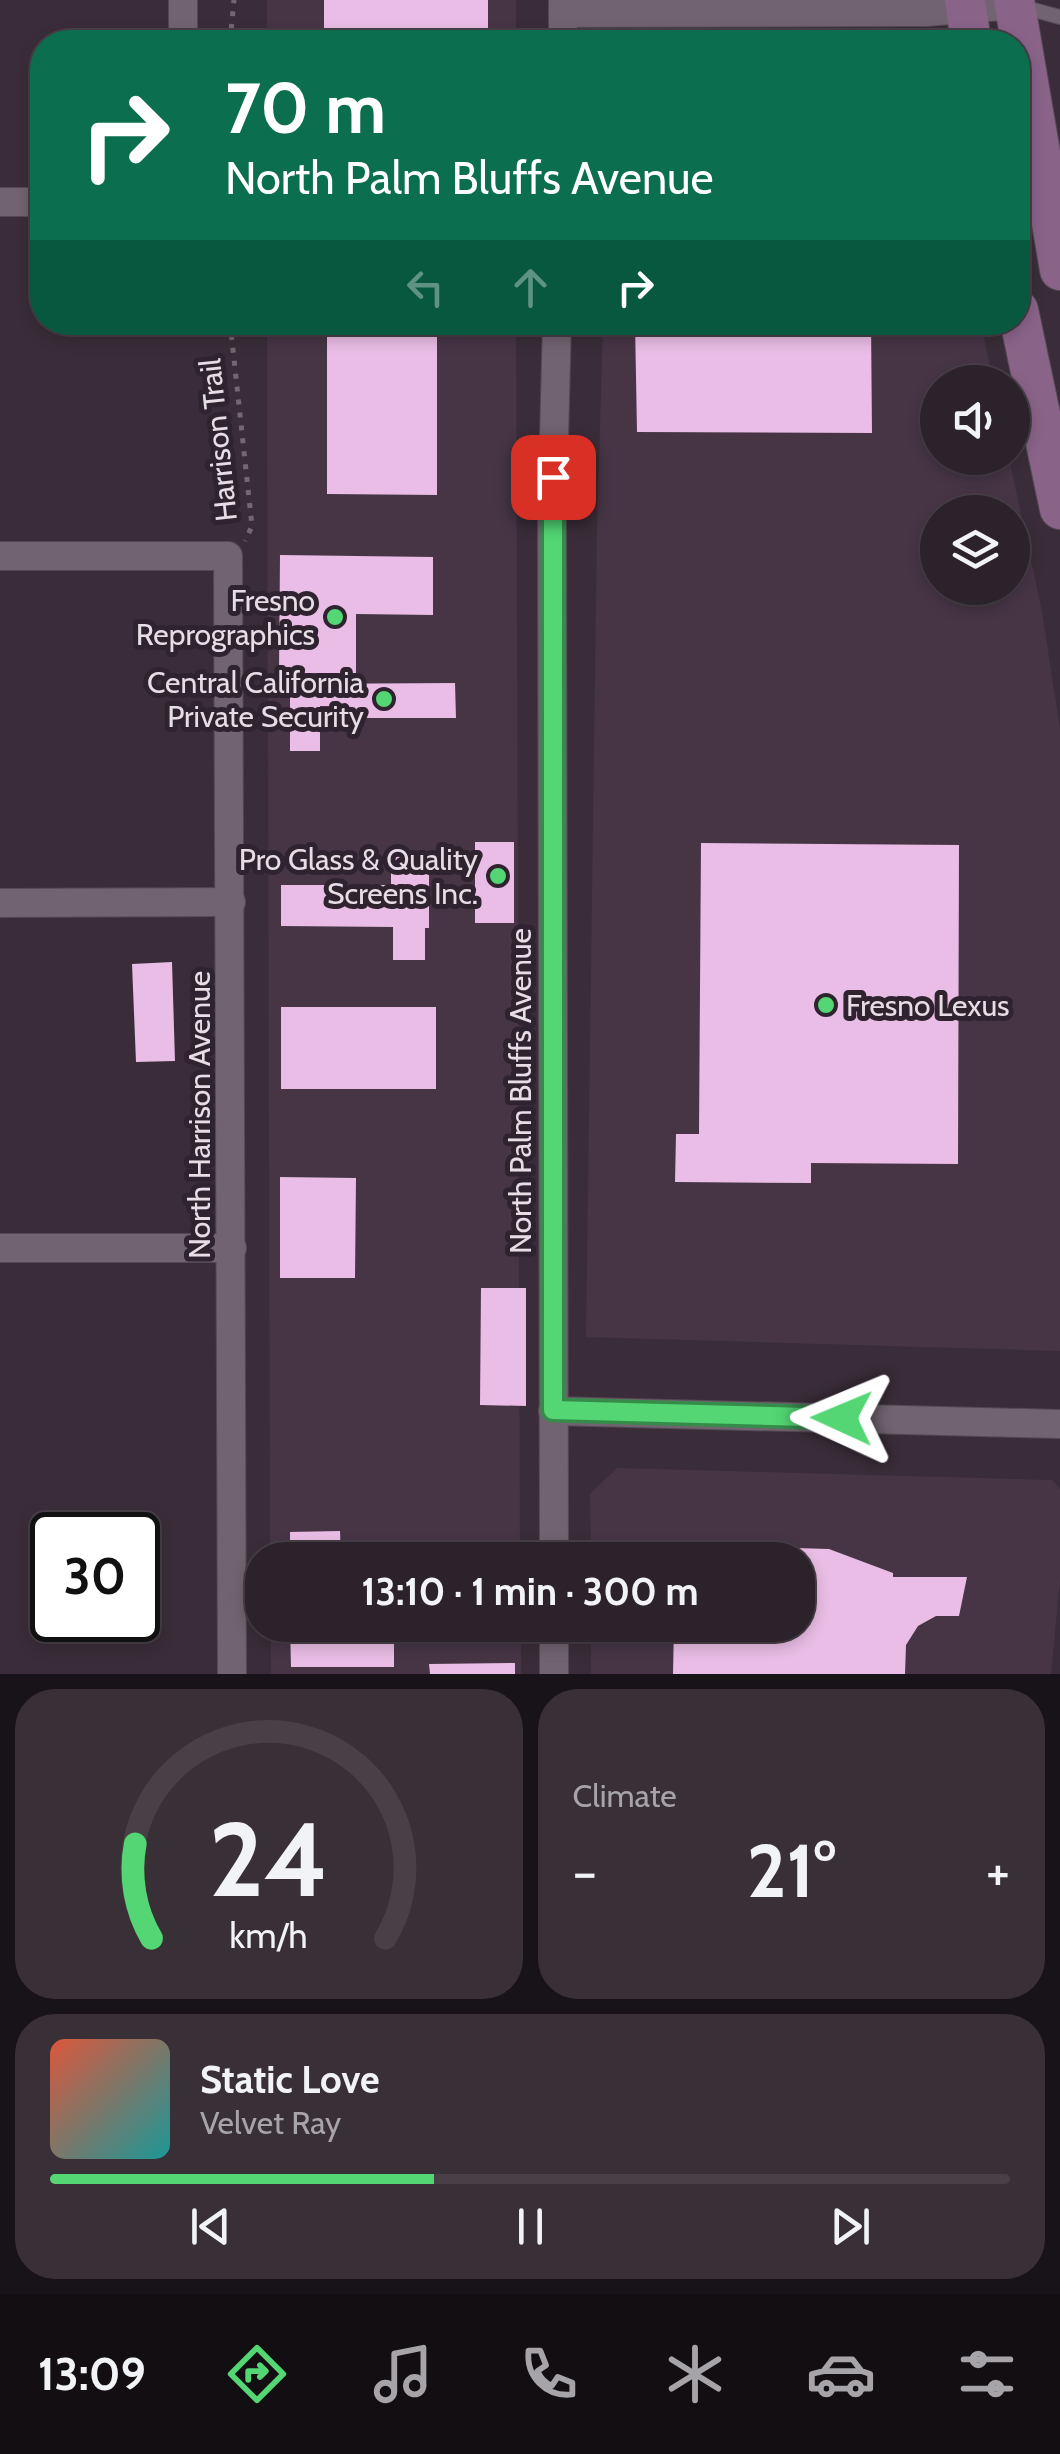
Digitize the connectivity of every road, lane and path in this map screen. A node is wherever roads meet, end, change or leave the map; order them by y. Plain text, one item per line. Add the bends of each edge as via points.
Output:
1 (183, 0) edge
2 (234, 0) edge
3 (1016, 2) edge
4 (563, 7) edge
5 (968, 17) edge
6 (1060, 17) edge
7 (184, 30) edge
8 (231, 30) edge
9 (1021, 30) edge
10 (1030, 87) edge
11 (0, 202) edge
12 (30, 202) edge
13 (1060, 270) edge
14 (231, 335) edge
15 (558, 335) edge
16 (1023, 335) edge
17 (1039, 413) junction
18 (1060, 461) edge
19 (1060, 509) edge
20 (232, 552) junction
21 (0, 556) edge
22 (230, 902) junction
23 (0, 903) edge
24 (0, 1248) edge
25 (232, 1248) junction
26 (553, 1410) junction
27 (1060, 1424) edge
28 (554, 1542) edge
29 (554, 1642) edge
30 (232, 1674) edge
31 (554, 1674) edge

1 - 7 street
2 - 8 path
3 - 5 street
3 - 6 lane
3 - 9 main road
4 - 5 street
10 - 13 main road
11 - 12 street
14 - 20 path, Harrison Trail via 252,526
15 - 26 street, North Palm Bluffs Avenue
16 - 17 main road
17 - 18 main road
17 - 19 main road
20 - 21 street
20 - 22 street, North Harrison Avenue
22 - 23 street
22 - 25 street, North Harrison Avenue
24 - 25 street
25 - 30 street, North Harrison Avenue
26 - 27 street
26 - 28 street, North Palm Bluffs Avenue
29 - 31 street

